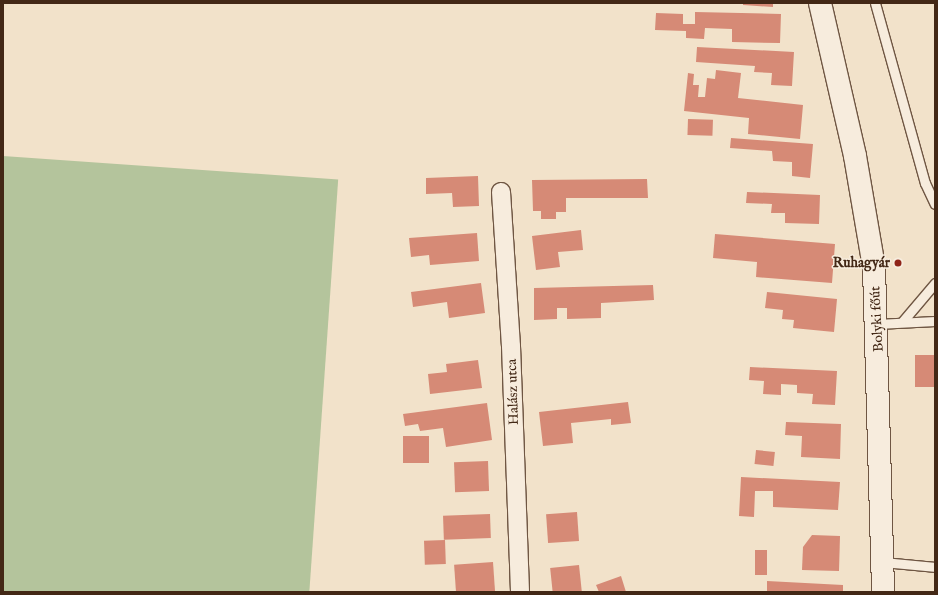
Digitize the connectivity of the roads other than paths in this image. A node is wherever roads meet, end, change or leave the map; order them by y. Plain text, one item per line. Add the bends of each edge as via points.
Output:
1 (820, 3) edge
2 (875, 3) edge
3 (501, 192) dead end
4 (935, 204) edge
5 (935, 282) edge
6 (935, 321) edge
7 (902, 322) junction
8 (877, 324) junction
9 (882, 562) junction
10 (935, 567) edge
11 (520, 592) edge
12 (883, 592) edge

1 - 8 main road, Bolyki főút via 863,202 874,267
2 - 4 lane via 925,183
3 - 11 street, Halász utca via 511,346
5 - 7 lane
6 - 7 lane
7 - 8 lane
8 - 9 main road, Bolyki főút
9 - 10 lane
9 - 12 main road, Bolyki főút

